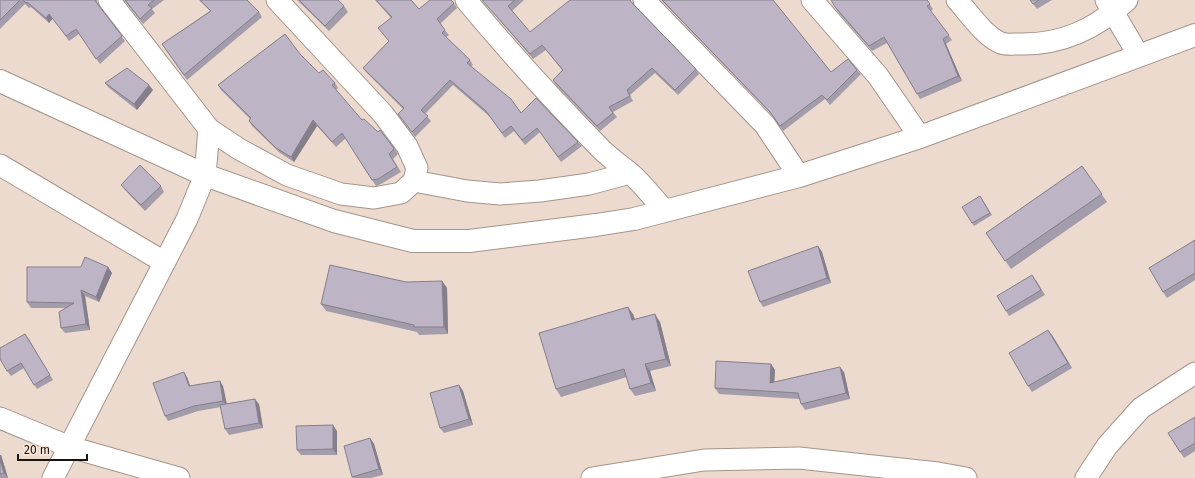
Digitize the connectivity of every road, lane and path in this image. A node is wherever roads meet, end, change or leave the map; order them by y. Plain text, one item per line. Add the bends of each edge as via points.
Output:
1 (108, 0) edge
2 (277, 0) edge
3 (466, 0) edge
4 (644, 0) edge
5 (812, 0) edge
6 (957, 0) edge
7 (1116, 4) edge
8 (1195, 35) edge
9 (1139, 56) junction
10 (0, 81) edge
11 (210, 129) junction
12 (920, 137) junction
13 (609, 157) junction
14 (0, 165) edge
15 (630, 173) junction
16 (205, 175) junction
17 (799, 176) junction
18 (414, 181) junction
19 (589, 184) junction
20 (665, 211) junction
21 (164, 262) junction
22 (1195, 373) edge
23 (0, 418) edge
24 (70, 447) junction
25 (54, 478) edge
26 (179, 478) edge
27 (592, 478) edge
28 (966, 478) edge
29 (1086, 478) edge

1 - 11 street
2 - 18 street via 383,114 407,146 417,168
3 - 13 street via 517,60
4 - 17 street via 765,125
5 - 12 street via 878,76
6 - 7 street via 986,33 1002,43 1028,44 1068,38 1092,27
7 - 9 street
8 - 9 street
9 - 12 street
10 - 16 street
11 - 16 street
11 - 18 street via 239,149 287,174 340,194 374,198 401,193
12 - 17 street
13 - 15 street
13 - 19 street
14 - 21 street
15 - 19 street
15 - 20 street
16 - 20 street via 334,221 412,241 477,240 596,225
16 - 21 street via 187,219
17 - 20 street
18 - 19 street via 500,194
21 - 24 street
22 - 29 street via 1141,408 1107,446
23 - 24 street
24 - 25 street
24 - 26 street
27 - 28 street via 704,460 799,458

